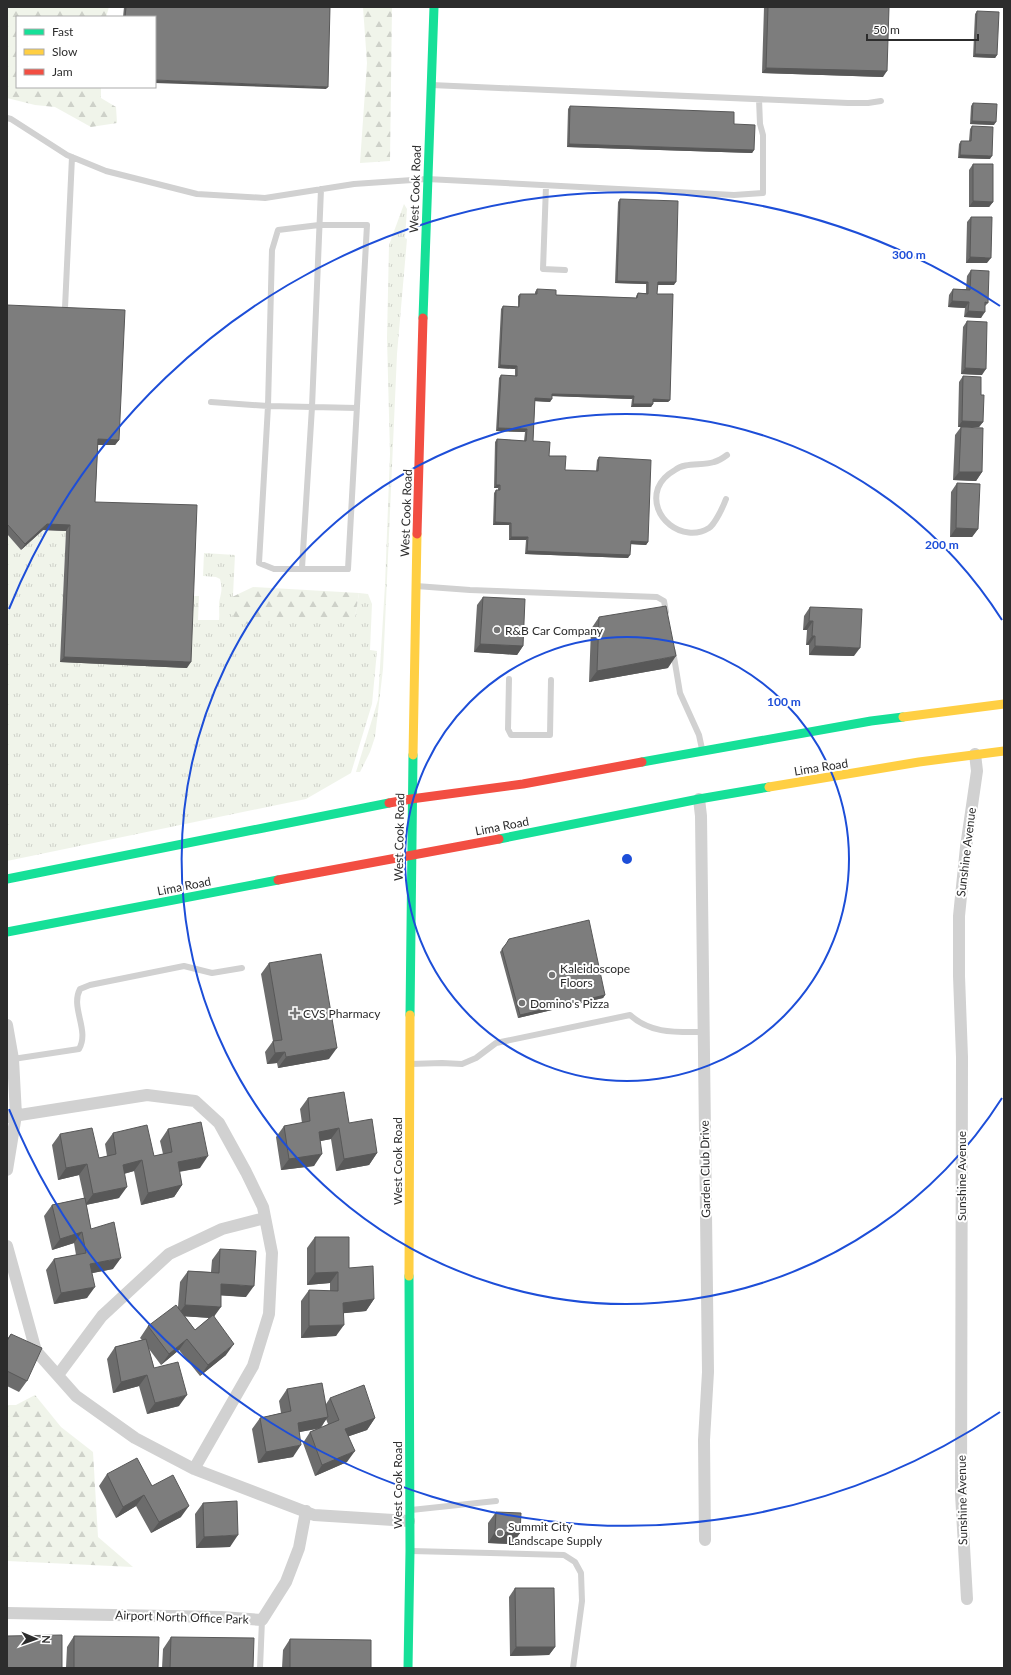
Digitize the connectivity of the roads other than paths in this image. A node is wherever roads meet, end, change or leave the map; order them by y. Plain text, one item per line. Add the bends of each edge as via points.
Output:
1 (434, 7) edge
2 (431, 85) junction
3 (759, 99) junction
4 (881, 101) dead end
5 (7, 118) edge
6 (72, 157) junction
7 (427, 179) junction
8 (546, 186) junction
9 (321, 189) junction
10 (319, 225) junction
11 (565, 270) dead end
12 (65, 308) edge
13 (211, 402) dead end
14 (268, 406) junction
15 (312, 407) junction
16 (357, 408) junction
17 (727, 455) dead end
18 (726, 499) dead end
19 (302, 568) junction
20 (416, 586) junction
21 (667, 617) edge
22 (672, 647) edge
23 (509, 679) dead end
24 (551, 680) dead end
25 (1004, 704) edge
26 (1004, 751) edge
27 (702, 752) junction
28 (975, 754) junction
29 (411, 799) junction
30 (699, 799) junction
31 (411, 856) junction
32 (7, 878) edge
33 (7, 932) edge
34 (242, 968) dead end
35 (7, 1025) edge
36 (703, 1032) junction
37 (13, 1059) junction
38 (409, 1064) junction
39 (12, 1116) edge
40 (7, 1170) edge
41 (265, 1218) junction
42 (8, 1253) edge
43 (58, 1375) junction
44 (194, 1469) junction
45 (496, 1501) dead end
46 (306, 1511) junction
47 (409, 1516) junction
48 (705, 1540) dead end
49 (410, 1551) junction
50 (967, 1599) dead end
51 (7, 1613) edge
52 (262, 1620) junction
53 (260, 1668) edge
54 (408, 1668) edge
55 (573, 1668) edge

1 - 2 main road, West Cook Road
2 - 3 lane
2 - 7 main road, West Cook Road
3 - 4 lane via 848,103
3 - 8 lane via 763,135 763,193 734,195
5 - 6 lane
6 - 9 lane via 106,171 197,194 265,198
6 - 12 lane
7 - 8 lane
7 - 9 lane
7 - 20 main road, West Cook Road
8 - 11 lane via 543,269
9 - 10 lane
10 - 14 lane via 278,230 272,250
10 - 15 lane
10 - 16 lane via 367,225
13 - 14 lane
14 - 15 lane
14 - 19 lane via 259,563 274,569
15 - 16 lane
15 - 19 lane
16 - 19 lane via 348,569
17 - 18 lane via 714,462 676,468 664,478 658,488 657,504 660,514 671,527 684,533 697,533 710,527
20 - 21 lane via 658,597 664,601
20 - 29 main road, West Cook Road
22 - 27 lane via 680,693 699,735
23 - 24 lane via 508,729 511,735 550,735
25 - 27 main road via 871,721
26 - 28 main road, Lima Road
27 - 29 main road via 523,784
28 - 30 main road, Lima Road
28 - 50 street, Sunshine Avenue via 977,771 959,916 962,1057 961,1494
29 - 31 main road, West Cook Road
29 - 32 main road
30 - 31 main road, Lima Road
30 - 36 street, Garden Club Drive
31 - 33 main road, Lima Road
31 - 38 main road, West Cook Road
34 - 37 lane via 212,973 184,966 90,985 80,989 76,996 82,1034 79,1049
35 - 37 street
36 - 38 lane via 666,1032 639,1024 630,1016 496,1043 476,1058 462,1064
36 - 48 street, Garden Club Drive via 708,1372 704,1440
37 - 39 street
38 - 47 main road, West Cook Road
39 - 40 street
39 - 41 street via 147,1095 195,1101 219,1123 253,1186
41 - 43 street via 222,1229 168,1254 102,1316
41 - 44 street via 272,1253 269,1314 258,1356
42 - 43 street via 36,1351
43 - 44 street via 76,1396 135,1438
44 - 46 street
45 - 47 lane
46 - 47 street via 314,1515
46 - 52 street, Airport North Office Park via 299,1548 286,1582
47 - 49 main road, West Cook Road
49 - 54 main road, West Cook Road
49 - 55 lane via 564,1555 575,1562 581,1573 582,1601
51 - 52 street, Airport North Office Park
52 - 53 lane

